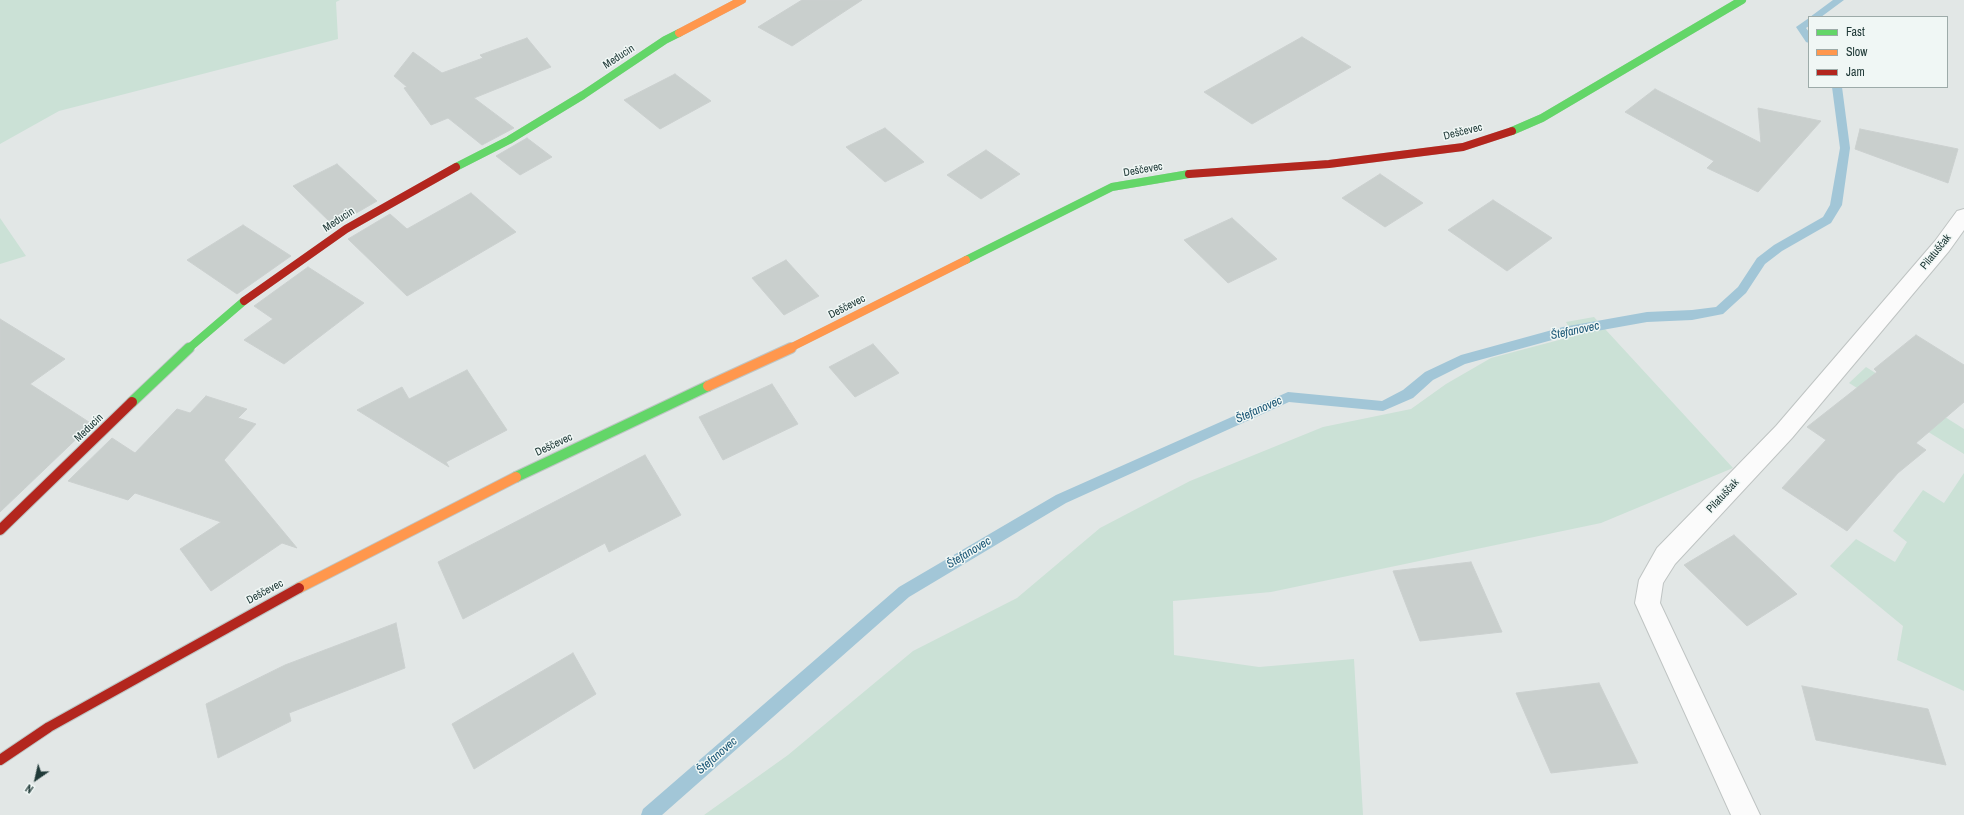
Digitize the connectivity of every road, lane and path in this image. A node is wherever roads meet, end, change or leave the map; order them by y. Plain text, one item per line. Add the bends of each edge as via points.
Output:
1 (742, 0) edge
2 (1742, 0) edge
3 (1964, 216) edge
4 (0, 530) edge
5 (0, 760) edge
6 (1746, 815) edge

1 - 4 street, Meducin via 665,40 583,95 509,140 346,229 251,295 178,358
2 - 5 street, Deščevec via 1542,118 1463,147 1329,164 1188,174 1112,187 791,348 549,460 284,596 49,727
3 - 6 street, Pilatuščak via 1942,246 1784,432 1666,556 1651,580 1647,603

